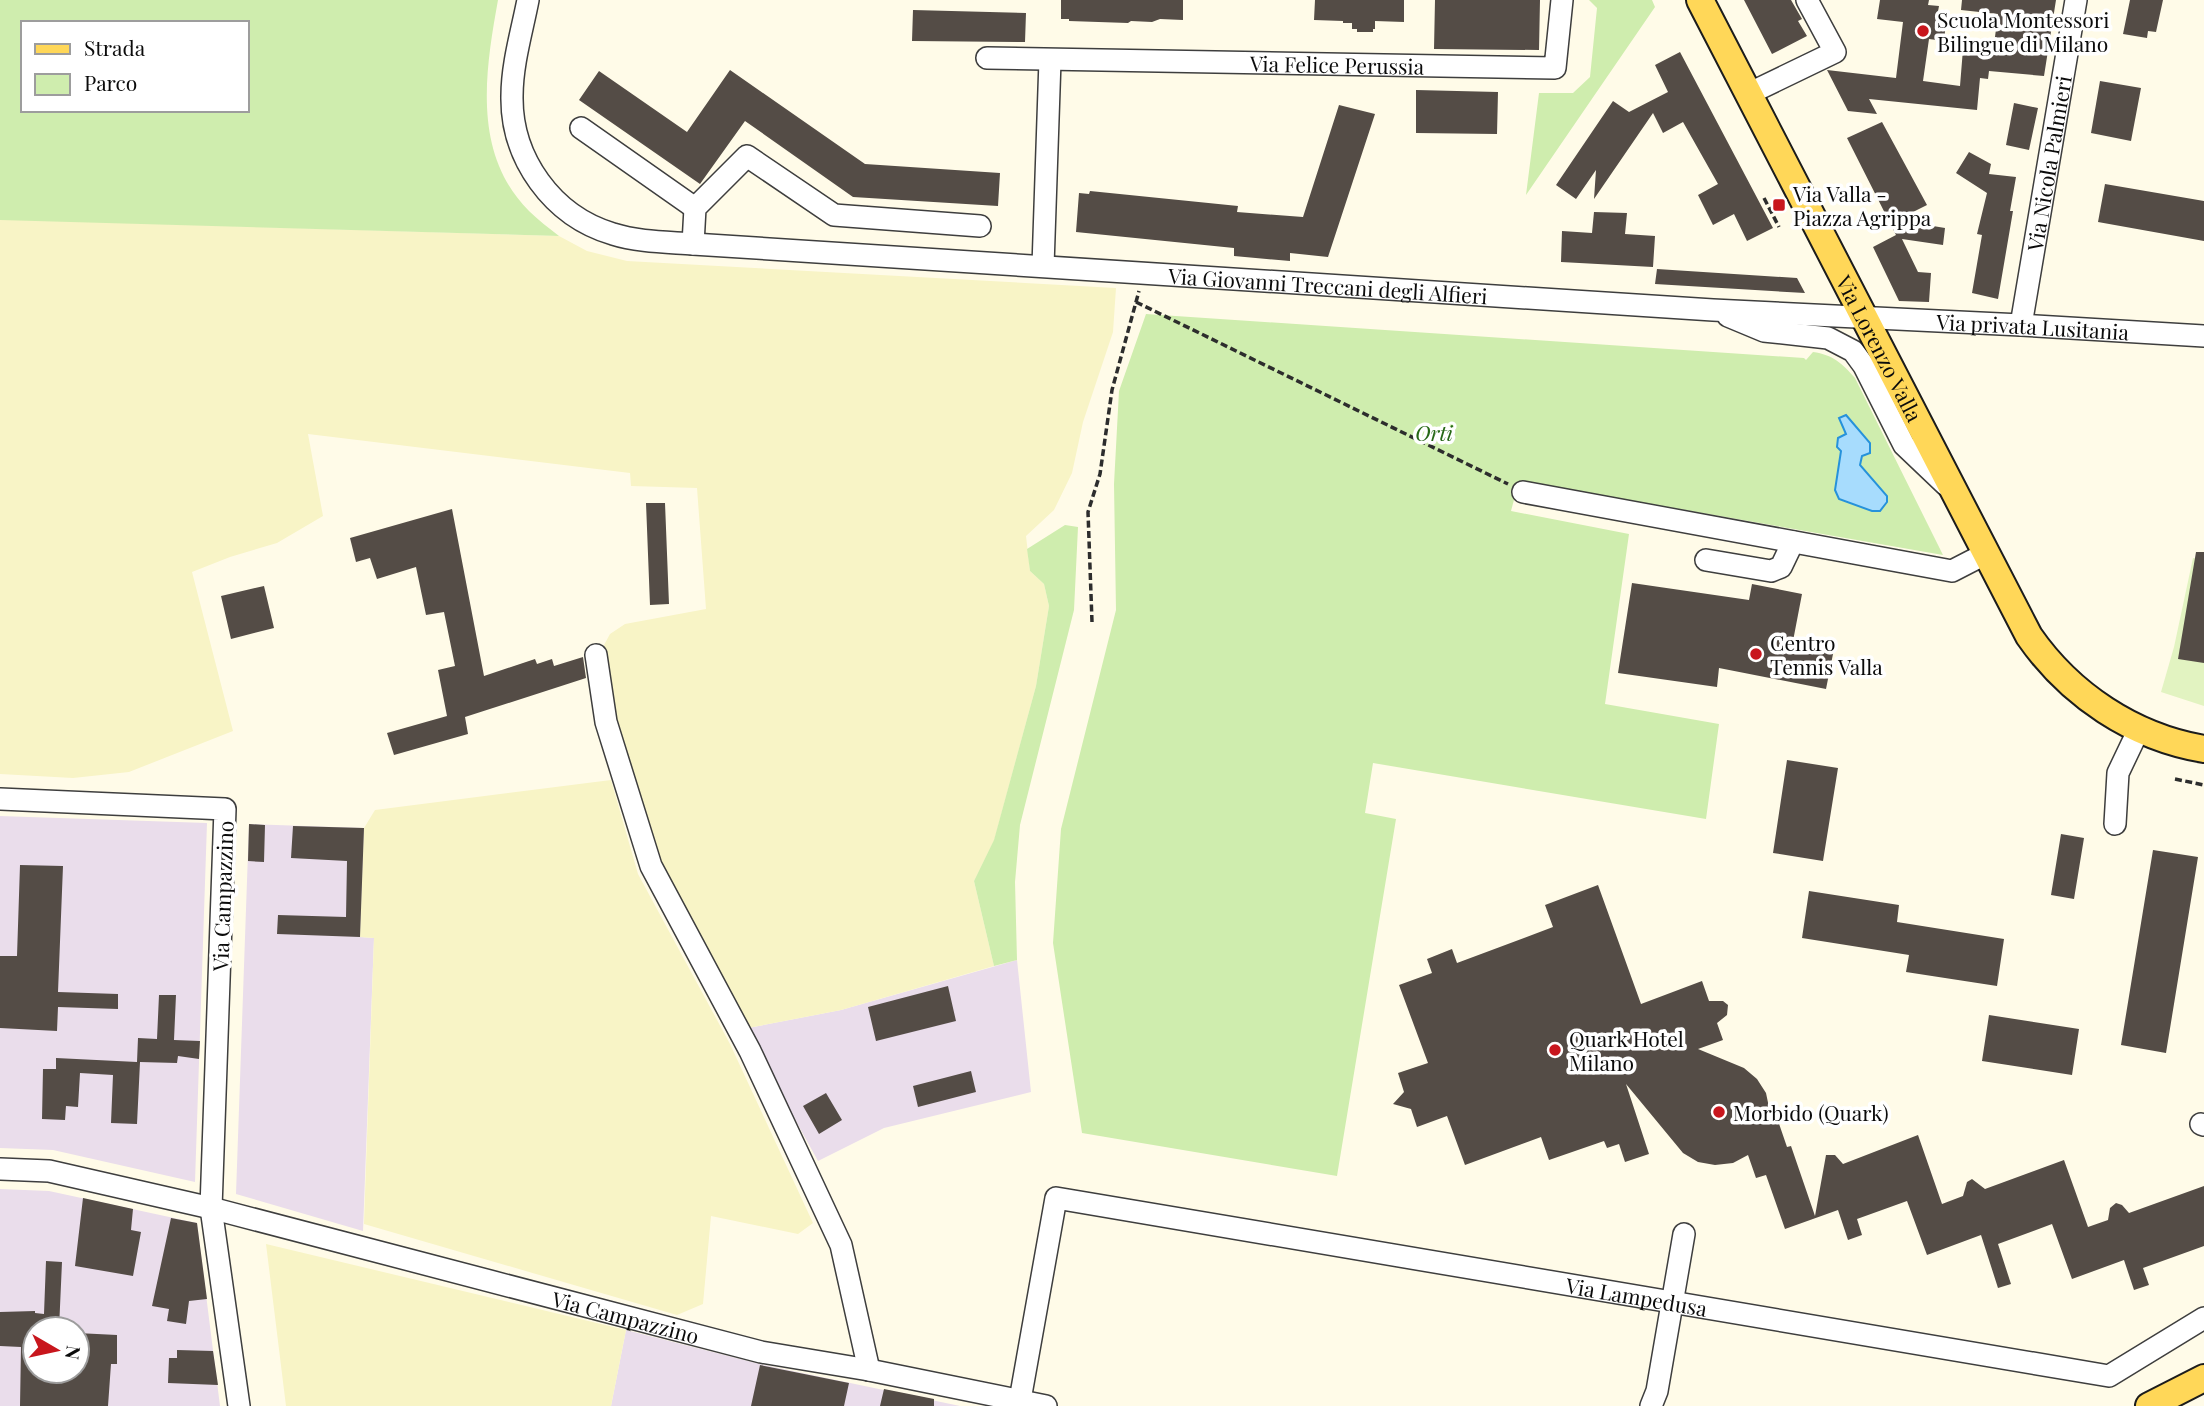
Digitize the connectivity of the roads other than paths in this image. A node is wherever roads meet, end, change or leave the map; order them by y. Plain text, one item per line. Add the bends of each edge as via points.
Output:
1 (528, 0) edge
2 (1562, 0) edge
3 (1700, 0) edge
4 (1807, 0) edge
5 (2076, 0) edge
6 (987, 58) dead end
7 (1050, 60) junction
8 (1748, 94) junction
9 (581, 128) dead end
10 (695, 208) junction
11 (944, 223) junction
12 (980, 226) dead end
13 (693, 244) junction
14 (942, 259) junction
15 (1043, 266) junction
16 (1713, 310) junction
17 (1863, 317) junction
18 (2021, 325) junction
19 (2204, 336) edge
20 (1523, 492) road end
21 (1954, 494) junction
22 (1793, 542) junction
23 (1985, 554) junction
24 (1706, 560) dead end
25 (596, 655) dead end
26 (2139, 729) junction
27 (2204, 749) edge
28 (0, 799) edge
29 (2115, 824) dead end
30 (0, 1169) edge
31 (211, 1208) junction
32 (1684, 1234) dead end
33 (1671, 1302) junction
34 (2204, 1318) edge
35 (869, 1370) junction
36 (2204, 1378) edge
37 (1020, 1400) junction
38 (239, 1406) edge
39 (1046, 1406) edge
40 (1651, 1406) edge
41 (2149, 1406) edge

1 - 13 street, Via Giovanni Treccani degli Alfieri via 512,99 516,132 535,177 561,205 600,230
2 - 7 street, Via Felice Perussia via 1555,68
3 - 8 main road, Via Lorenzo Valla
4 - 8 street via 1835,52
5 - 18 street, Via Nicola Palmieri
6 - 7 street, Via Felice Perussia
7 - 15 street
8 - 17 main road, Via Lorenzo Valla
9 - 10 street
10 - 11 street via 747,156 834,215
10 - 13 street
11 - 12 street
11 - 14 street
13 - 14 street, Via Giovanni Treccani degli Alfieri
14 - 15 street, Via Giovanni Treccani degli Alfieri
15 - 16 street, Via Giovanni Treccani degli Alfieri
16 - 17 street, Via Giovanni Treccani degli Alfieri
16 - 21 street, Via Giovanni Treccani degli Alfieri via 1764,331 1828,338 1853,351 1904,445
17 - 18 street, Via privata Lusitania
17 - 21 main road, Via Lorenzo Valla
18 - 19 street, Via privata Lusitania
20 - 22 street
21 - 23 main road, Via Lorenzo Valla
22 - 23 street via 1952,571
22 - 24 street via 1781,567 1771,571
23 - 26 main road, Via Lorenzo Valla via 2029,636 2053,668 2105,710
25 - 35 street via 606,722 651,866 750,1051 841,1245
26 - 27 main road
26 - 29 street via 2118,773
28 - 31 street, Via Campazzino via 225,809
30 - 31 street, Via Campazzino via 49,1171
31 - 35 street, Via Campazzino via 761,1352
31 - 38 street, Via Campazzino
32 - 33 street
33 - 34 street, Via Lampedusa via 2109,1376
33 - 37 street, Via Lampedusa via 1056,1198
33 - 40 street
35 - 37 street, Via Campazzino
36 - 41 main road
37 - 39 street, Via Campazzino

